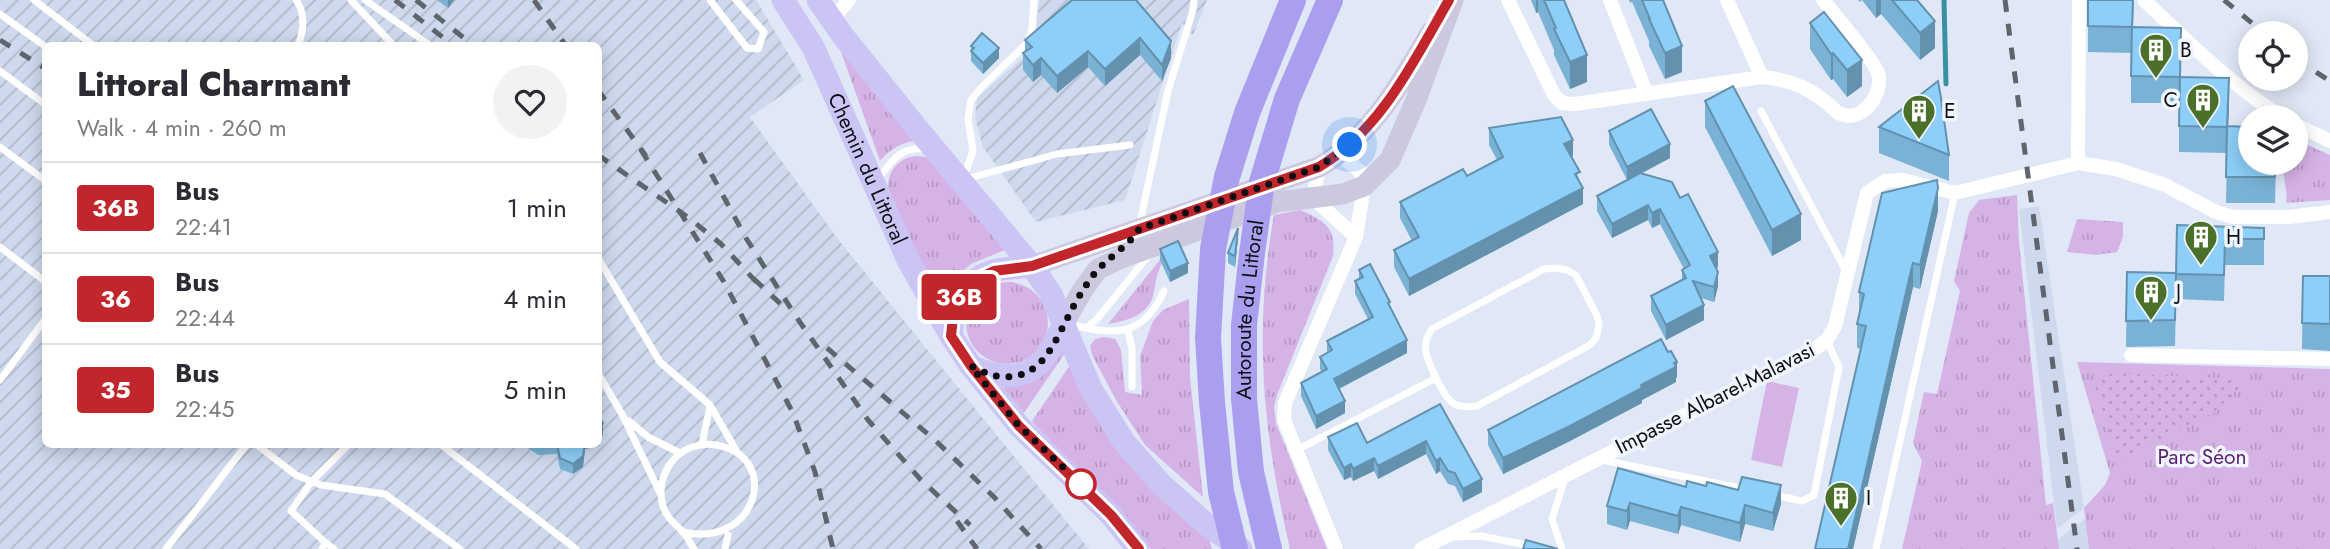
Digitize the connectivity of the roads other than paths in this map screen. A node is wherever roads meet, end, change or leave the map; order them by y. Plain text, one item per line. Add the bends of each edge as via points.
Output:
1 (34, 0) edge
2 (296, 0) edge
3 (351, 0) edge
4 (365, 0) edge
5 (710, 0) edge
6 (736, 0) edge
7 (783, 0) edge
8 (818, 0) edge
9 (849, 0) edge
10 (1034, 0) edge
11 (1194, 0) edge
12 (1293, 0) edge
13 (1330, 0) edge
14 (1451, 0) edge
15 (1508, 0) edge
16 (1610, 0) edge
17 (1727, 0) edge
18 (1824, 0) edge
19 (2079, 0) edge
20 (2144, 0) edge
21 (0, 14) edge
22 (832, 20) junction
23 (89, 42) edge
24 (299, 42) edge
25 (390, 42) edge
26 (425, 42) edge
27 (42, 44) edge
28 (0, 71) edge
29 (1762, 77) junction
30 (1647, 93) junction
31 (42, 102) edge
32 (2263, 105) edge
33 (1761, 111) dead end
34 (2308, 131) edge
35 (2330, 141) edge
36 (1130, 145) dead end
37 (0, 147) edge
38 (937, 153) junction
39 (1339, 155) junction
40 (2078, 163) junction
41 (1319, 167) junction
42 (42, 178) edge
43 (962, 180) junction
44 (875, 182) junction
45 (1364, 186) junction
46 (1955, 193) junction
47 (1313, 198) junction
48 (2330, 212) edge
49 (1133, 236) junction
50 (1356, 237) junction
51 (1157, 246) junction
52 (0, 247) edge
53 (1118, 250) dead end
54 (602, 265) edge
55 (1032, 266) junction
56 (1098, 269) junction
57 (1847, 274) junction
58 (42, 279) edge
59 (1164, 291) dead end
60 (42, 323) edge
61 (1075, 326) junction
62 (1128, 331) junction
63 (951, 336) junction
64 (1827, 340) junction
65 (2131, 355) dead end
66 (2330, 359) edge
67 (971, 366) junction
68 (1436, 378) junction
69 (0, 380) edge
70 (602, 380) edge
71 (1132, 387) dead end
72 (710, 405) junction
73 (623, 416) junction
74 (702, 444) junction
75 (244, 448) edge
76 (261, 448) edge
77 (345, 448) edge
78 (445, 448) edge
79 (1296, 450) junction
80 (680, 453) junction
81 (739, 455) junction
82 (1595, 459) junction
83 (1566, 474) junction
84 (312, 481) junction
85 (1751, 490) edge
86 (660, 493) junction
87 (1763, 493) edge
88 (683, 532) junction
89 (728, 535) junction
90 (1449, 537) junction
91 (324, 546) edge
92 (166, 549) edge
93 (334, 549) edge
94 (460, 549) edge
95 (576, 549) edge
96 (694, 549) edge
97 (725, 549) edge
98 (1139, 549) edge
99 (1235, 549) edge
100 (1241, 549) edge
101 (1269, 549) edge
102 (1336, 549) edge
103 (1422, 549) edge
104 (1546, 549) edge
105 (1562, 549) edge
106 (1875, 549) edge

1 - 23 lane
2 - 24 lane via 304,29
3 - 25 lane
4 - 26 lane
5 - 6 lane via 747,48 758,48 764,32
7 - 44 main road, Chemin du Littoral via 813,47
8 - 22 main road, Chemin du Littoral
9 - 22 street
10 - 43 lane via 1028,43 971,100 968,119 973,151
11 - 49 lane
12 - 99 highway, Autoroute du Littoral via 1247,113 1227,177 1213,249 1208,338 1212,402 1221,492
13 - 101 highway, Autoroute du Littoral via 1287,99 1262,182 1244,325 1244,399 1251,472
14 - 39 street via 1397,91 1362,135
14 - 45 street via 1390,160
15 - 30 street via 1562,103
16 - 30 street
17 - 29 street
18 - 29 street via 1878,70 1877,97 1852,115 1838,113 1805,88
19 - 40 street
20 - 32 street via 2193,49
21 - 27 lane
22 - 38 main road, Chemin du Littoral
28 - 31 lane
29 - 30 street
33 - 57 lane
34 - 35 street
36 - 43 lane via 1056,154
37 - 42 lane
38 - 43 main road, Chemin du Littoral
38 - 44 lane via 925,148 897,155
39 - 41 street
39 - 45 street via 1360,171
40 - 46 street, Impasse Albarel-Malavasi
40 - 48 street via 2165,185 2233,218
41 - 47 street
41 - 49 street
43 - 55 main road, Chemin du Littoral
44 - 63 main road, Chemin du Littoral via 908,260
45 - 47 street
45 - 50 street
46 - 57 street, Impasse Albarel-Malavasi via 1903,180 1885,181 1867,193
46 - 106 lane
47 - 50 street
47 - 51 street via 1276,202
49 - 55 street
50 - 79 street via 1284,403 1284,420
51 - 56 street
51 - 61 lane via 1096,320
52 - 58 lane
53 - 56 lane
54 - 72 lane via 660,362
55 - 61 main road
55 - 63 main road via 994,271 971,282 958,299
56 - 61 street via 1082,291
57 - 64 street, Impasse Albarel-Malavasi via 1835,326
59 - 62 lane via 1151,314
60 - 69 lane
61 - 62 lane
61 - 67 main road via 1037,367 1024,373 994,376
61 - 100 main road via 1091,389 1124,442 1161,484
62 - 71 lane
63 - 67 main road
64 - 82 street, Impasse Albarel-Malavasi
64 - 87 lane via 1839,367 1814,495 1802,501
65 - 66 street
67 - 98 main road via 1019,426 1111,515
68 - 68 lane via 1448,401 1458,407 1477,406 1590,345 1599,325 1576,275 1544,268 1432,329 1425,338 1424,351
68 - 79 lane
70 - 73 lane
72 - 74 lane
72 - 81 lane
73 - 80 lane via 648,437
73 - 86 lane
74 - 80 lane
74 - 81 lane via 715,444
75 - 92 lane
76 - 84 lane via 296,475
77 - 84 lane
78 - 95 lane
79 - 102 street
80 - 86 lane via 669,464
81 - 89 lane via 755,482 755,498 741,526
82 - 83 street, Impasse Albarel-Malavasi
82 - 85 lane
83 - 90 street, Impasse Albarel-Malavasi
83 - 105 lane via 1552,519
84 - 91 lane via 291,511
84 - 94 lane via 385,494
86 - 88 lane via 671,522
88 - 89 lane via 697,538
88 - 96 lane
89 - 97 lane
90 - 103 street, Impasse Albarel-Malavasi
90 - 104 lane via 1481,536
91 - 93 lane

